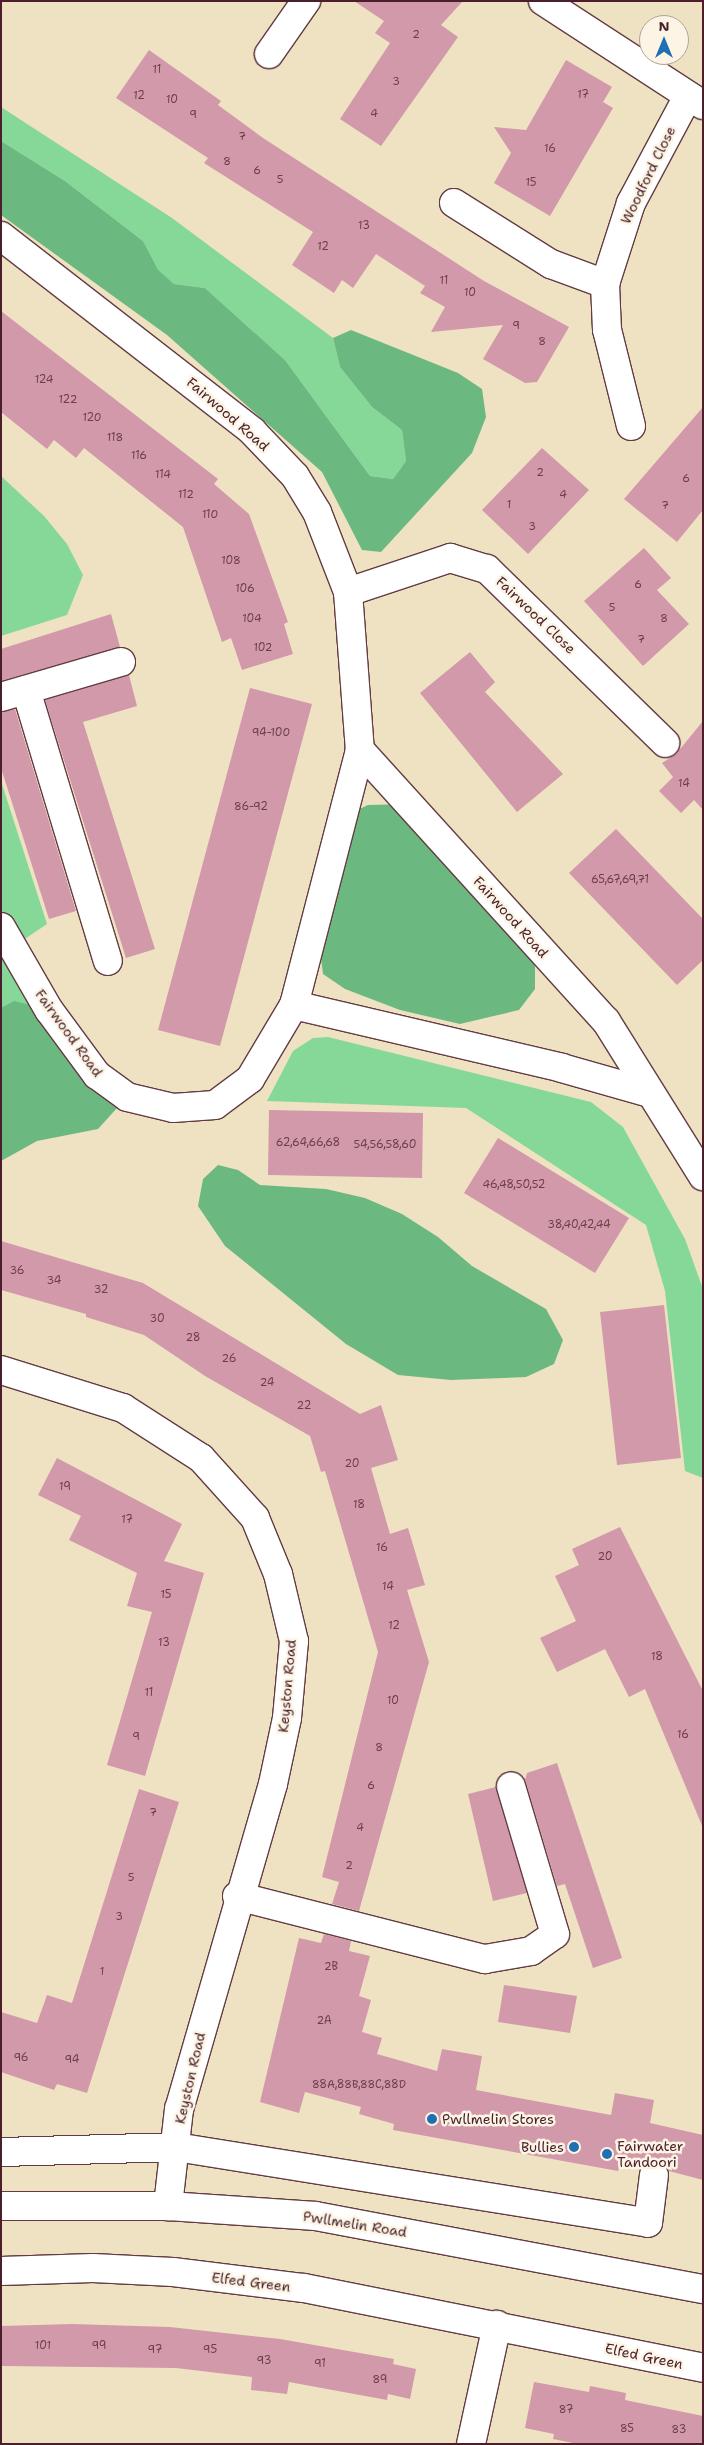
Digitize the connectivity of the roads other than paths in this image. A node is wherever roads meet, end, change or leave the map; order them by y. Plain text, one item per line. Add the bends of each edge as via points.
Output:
1 (306, 1) edge
2 (544, 1) edge
3 (269, 54) dead end
4 (695, 101) edge
5 (454, 203) dead end
6 (1, 236) edge
7 (605, 284) junction
8 (631, 426) dead end
9 (348, 592) junction
10 (121, 662) dead end
11 (13, 694) edge
12 (664, 743) dead end
13 (360, 750) junction
14 (1, 927) edge
15 (108, 961) dead end
16 (294, 1005) junction
17 (650, 1094) junction
18 (703, 1176) edge
19 (1, 1370) edge
20 (511, 1786) dead end
21 (237, 1896) junction
22 (176, 2147) junction
23 (1, 2152) edge
24 (654, 2175) dead end
25 (1, 2206) edge
26 (168, 2206) junction
27 (1, 2271) edge
28 (703, 2290) edge
29 (497, 2325) junction
30 (703, 2368) edge
31 (471, 2444) edge

1 - 3 street
2 - 4 street
4 - 7 street, Woodford Close via 631,203
5 - 7 street via 552,264
6 - 9 street, Fairwood Road via 252,431 294,476 317,512
7 - 8 street, Woodford Close via 607,330
9 - 12 street, Fairwood Close via 450,558 487,568
9 - 13 street, Fairwood Road
10 - 11 street
11 - 15 street
13 - 16 street, Fairwood Road
13 - 17 street, Fairwood Road via 606,1021
14 - 16 street, Fairwood Road via 49,1010 91,1068 128,1097 173,1108 215,1105 250,1079
16 - 17 street via 562,1068
17 - 18 street, Fairwood Road
19 - 21 street, Keyston Road via 124,1408 201,1458 254,1518 278,1574 294,1641 287,1718 273,1784
20 - 21 street via 555,1934 531,1951 485,1959
21 - 22 street, Keyston Road via 179,2110
22 - 23 street
22 - 24 street via 648,2223
22 - 26 street, Keyston Road
25 - 26 street, Pwllmelin Road
26 - 28 street, Pwllmelin Road via 316,2216
27 - 29 street, Elfed Green via 93,2268 174,2272 304,2288
29 - 30 street, Elfed Green
29 - 31 street

